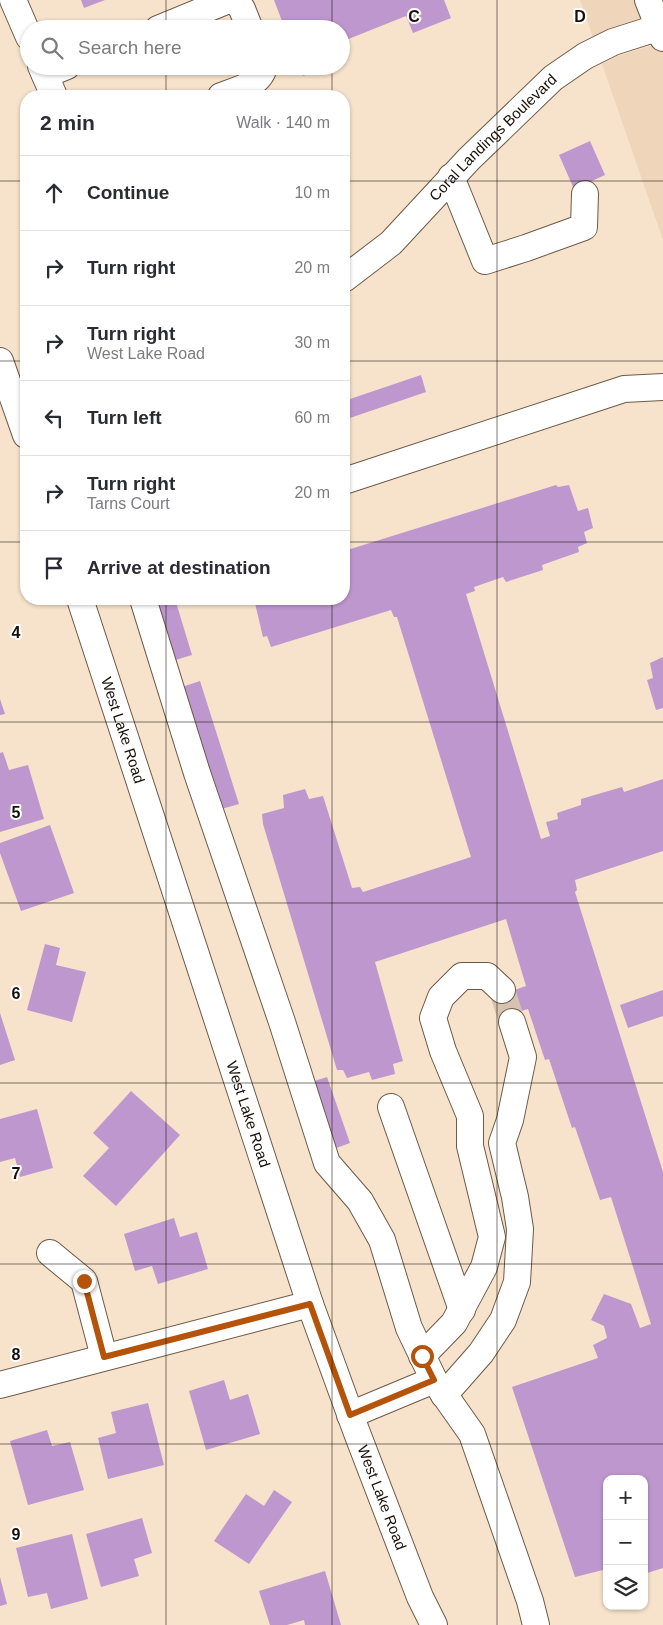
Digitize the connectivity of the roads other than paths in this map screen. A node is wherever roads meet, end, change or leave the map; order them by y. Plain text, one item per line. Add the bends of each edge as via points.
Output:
1 (13, 0) edge
2 (648, 0) edge
3 (22, 20) edge
4 (180, 20) edge
5 (247, 20) edge
6 (662, 30) edge
7 (262, 75) edge
8 (235, 90) edge
9 (452, 177) junction
10 (585, 194) dead end
11 (350, 275) edge
12 (0, 361) edge
13 (663, 387) edge
14 (20, 397) edge
15 (350, 479) edge
16 (82, 605) edge
17 (145, 605) edge
18 (502, 990) tunnel mouth
19 (512, 1022) tunnel mouth
20 (390, 1106) dead end
21 (50, 1253) dead end
22 (310, 1304) junction
23 (462, 1310) junction
24 (422, 1356) junction
25 (104, 1357) junction
26 (0, 1385) edge
27 (439, 1387) junction
28 (350, 1415) junction
29 (434, 1625) edge
30 (536, 1625) edge

1 - 3 street
2 - 6 street
4 - 5 street via 226,1 236,1
6 - 9 street, Coral Landings Boulevard via 612,42 553,78
7 - 8 street via 258,80
9 - 10 street via 485,261 584,227
9 - 11 street, Coral Landings Boulevard via 391,244
12 - 14 street
13 - 15 street via 624,388
16 - 22 street, West Lake Road
17 - 24 street via 197,773 327,1163 360,1201 382,1240 409,1328
18 - 23 street via 487,976 462,976 441,996 433,1018 470,1116 470,1146 492,1237 484,1267
19 - 27 street via 523,1057 502,1143 516,1197 520,1229 517,1282 504,1320 481,1353
20 - 23 street
21 - 25 street via 84,1281
22 - 25 street
22 - 28 street, West Lake Road
23 - 24 street
24 - 27 street
25 - 26 street
27 - 28 street
27 - 30 street via 472,1434
28 - 29 street, West Lake Road via 420,1597

